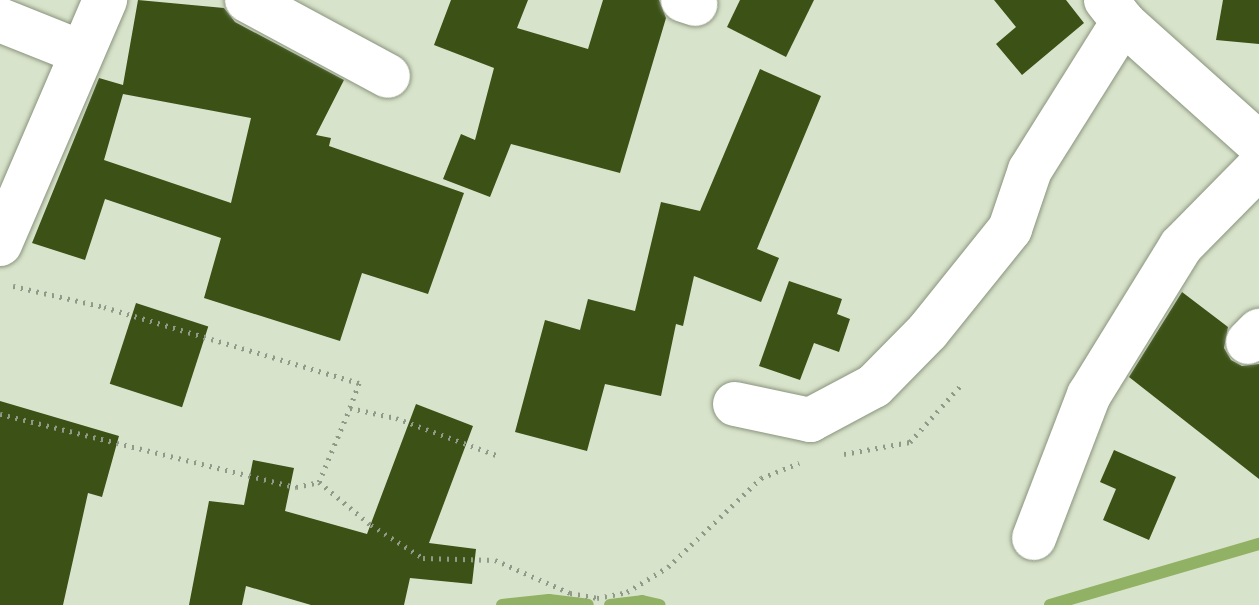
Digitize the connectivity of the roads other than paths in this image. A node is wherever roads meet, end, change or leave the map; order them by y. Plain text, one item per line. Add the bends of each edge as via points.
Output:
1 (105, 0) edge
2 (247, 0) edge
3 (1114, 11) edge
4 (0, 20) edge
5 (80, 52) junction
6 (388, 76) dead end
7 (1259, 144) edge
8 (1259, 167) edge
9 (0, 244) edge
10 (735, 404) dead end
11 (1034, 538) dead end

1 - 5 street
2 - 6 street
3 - 7 street
3 - 10 street via 1030,170 1010,229 928,331 874,386 810,420
4 - 5 street
5 - 9 street
8 - 11 street via 1181,246 1089,395

